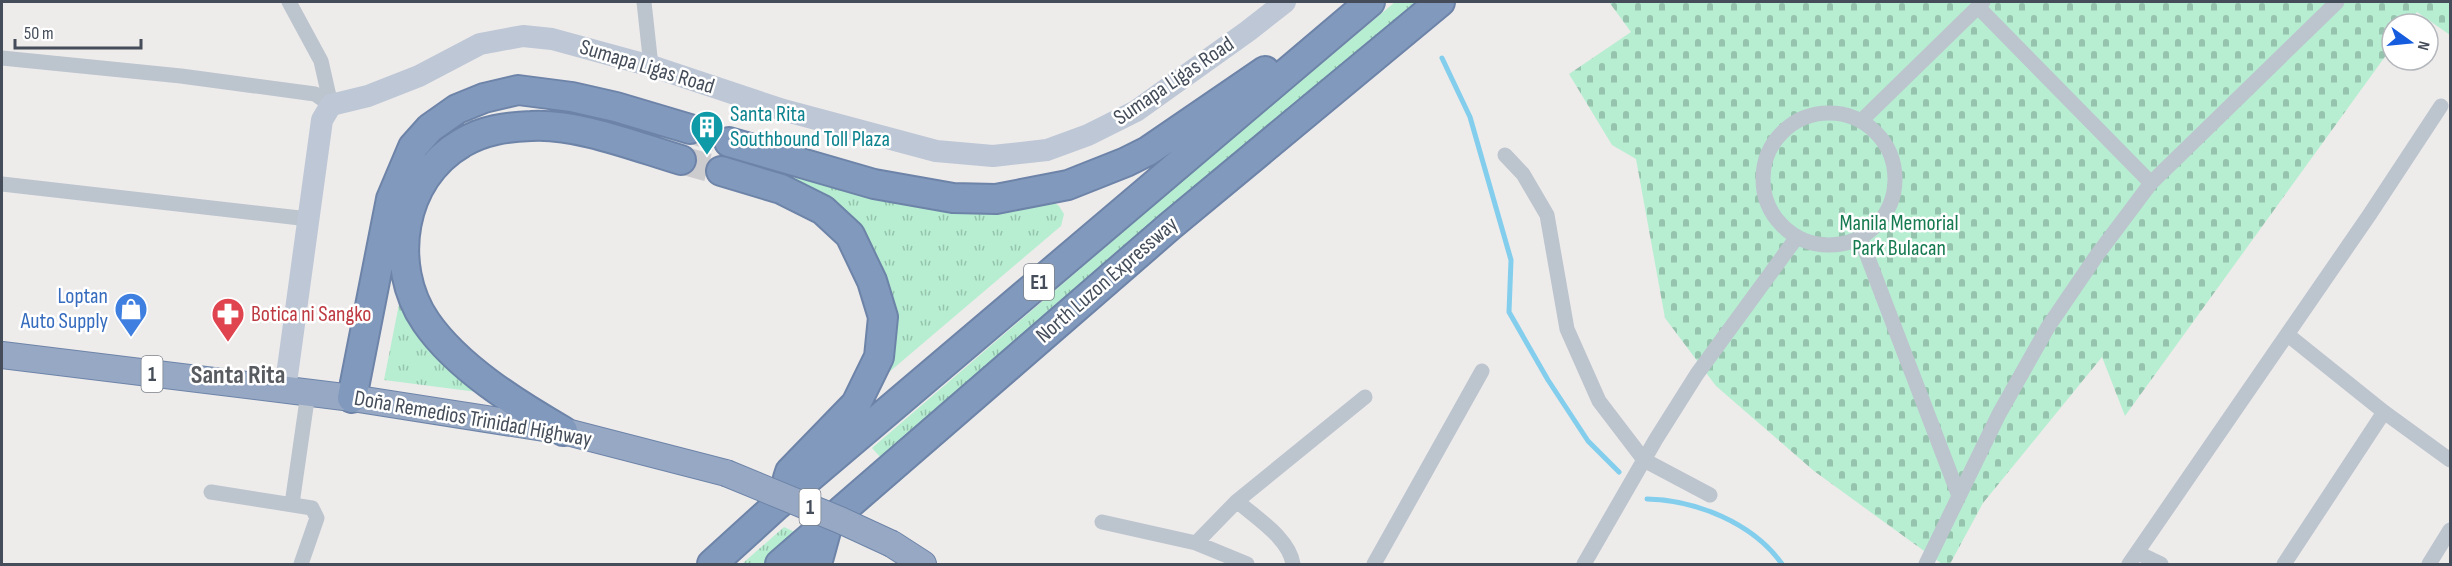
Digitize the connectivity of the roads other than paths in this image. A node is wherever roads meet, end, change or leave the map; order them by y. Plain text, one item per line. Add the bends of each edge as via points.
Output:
1 (289, 2) edge
2 (644, 2) edge
3 (1285, 2) edge
4 (1370, 2) edge
5 (1440, 2) edge
6 (2337, 2) edge
7 (1980, 4) edge
8 (2, 58) edge
9 (1302, 60) junction
10 (651, 66) junction
11 (332, 105) junction
12 (2441, 106) dead end
13 (1861, 121) junction
14 (690, 129) tunnel mouth
15 (729, 141) tunnel mouth
16 (1505, 155) dead end
17 (681, 160) tunnel mouth
18 (721, 171) tunnel mouth
19 (2151, 183) junction
20 (2, 184) edge
21 (309, 219) junction
22 (1797, 237) junction
23 (1860, 237) junction
24 (402, 246) junction
25 (2288, 335) junction
26 (2, 355) edge
27 (1482, 371) dead end
28 (296, 392) junction
29 (1365, 397) dead end
30 (360, 399) junction
31 (2384, 412) junction
32 (563, 431) junction
33 (1644, 460) junction
34 (2451, 460) edge
35 (211, 492) dead end
36 (1710, 495) dead end
37 (1959, 496) junction
38 (1237, 501) junction
39 (292, 504) junction
40 (777, 505) junction
41 (829, 520) junction
42 (1102, 522) dead end
43 (2451, 530) edge
44 (1196, 543) junction
45 (2133, 559) edge
46 (301, 564) edge
47 (712, 564) edge
48 (780, 564) edge
49 (817, 564) edge
50 (923, 564) edge
51 (1247, 564) edge
52 (1293, 564) edge
53 (1374, 564) edge
54 (1584, 564) edge
55 (1926, 564) edge
56 (2161, 564) edge
57 (2284, 564) edge
58 (2429, 564) edge

1 - 11 street via 321,61
2 - 10 street
3 - 10 main road, Sumapa Ligas Road via 1136,111 1047,150 993,156 936,151 783,110
4 - 9 highway, North Luzon Expressway / E1
5 - 41 highway, North Luzon Expressway / E1 via 1170,226
6 - 19 street
7 - 13 street
7 - 19 street
8 - 11 street via 315,94
9 - 15 highway via 1261,73 1126,162 1068,185 1018,196 953,198 911,192
9 - 40 highway, North Luzon Expressway / E1
10 - 11 main road, Sumapa Ligas Road via 552,39 524,36 480,44 418,76
11 - 21 main road via 322,120
12 - 25 street
13 - 22 street via 1836,113 1811,115 1790,125 1775,141 1765,161 1763,183 1768,205 1780,223
13 - 23 street via 1888,150 1894,169 1894,189 1888,208 1876,225
14 - 30 highway via 594,102 518,90 456,109 430,128 413,147 391,199
16 - 33 street via 1523,174 1547,215 1567,329 1599,401
17 - 24 highway via 552,126 487,131 439,159 410,205
18 - 40 highway via 781,189 823,210 850,235 872,281 883,317 879,357 856,404 789,472
19 - 37 street via 2048,327 1998,414
20 - 21 street
21 - 28 main road
22 - 23 street via 1818,244 1840,244
22 - 33 street via 1697,374
23 - 37 street
24 - 30 highway
24 - 32 highway via 410,290 426,321 458,358 529,412
25 - 31 street
25 - 45 street
26 - 28 highway, Doña Remedios Trinidad Highway / 1
27 - 53 street
28 - 30 highway, Doña Remedios Trinidad Highway / 1
28 - 39 street
29 - 38 street
30 - 32 highway, Doña Remedios Trinidad Highway / 1
31 - 34 street
31 - 57 street
32 - 50 highway, Doña Remedios Trinidad Highway / 1, bridge via 726,473 892,544
33 - 36 street
33 - 54 street
35 - 39 street
37 - 55 street
38 - 44 street
38 - 52 street via 1274,533 1290,552
39 - 46 street via 312,508 317,518
40 - 47 highway, North Luzon Expressway / E1
41 - 48 highway, North Luzon Expressway / E1
41 - 49 highway
42 - 44 street
43 - 58 street
44 - 51 street
45 - 56 street

